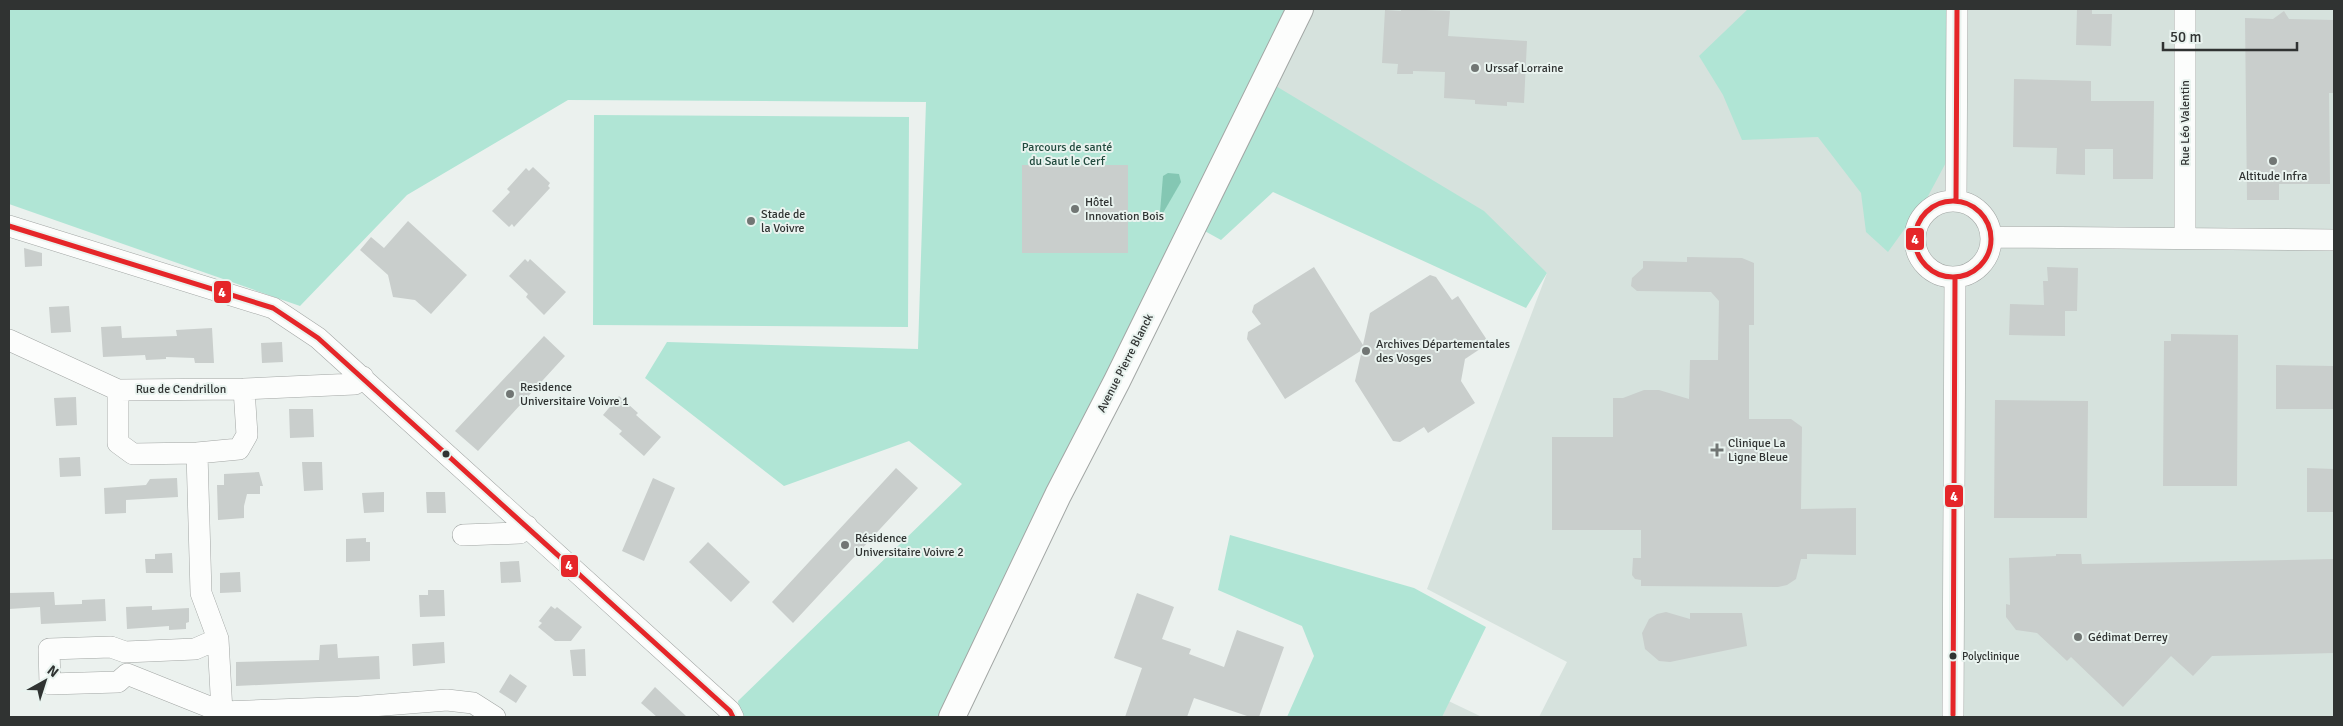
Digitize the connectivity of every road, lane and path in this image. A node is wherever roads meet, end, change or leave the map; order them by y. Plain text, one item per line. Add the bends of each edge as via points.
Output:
1 (1300, 9) edge
2 (1957, 9) edge
3 (2185, 9) edge
4 (1956, 201) junction
5 (9, 226) edge
6 (1992, 237) junction
7 (2185, 237) junction
8 (2334, 240) edge
9 (1955, 278) junction
10 (9, 340) edge
11 (363, 377) junction
12 (244, 389) junction
13 (118, 390) junction
14 (196, 453) junction
15 (527, 526) junction
16 (463, 535) dead end
17 (218, 638) junction
18 (125, 652) junction
19 (127, 674) junction
20 (360, 712) edge
21 (227, 714) edge
22 (495, 717) edge
23 (733, 717) edge
24 (952, 717) edge
25 (1952, 717) edge

1 - 24 street, Avenue Pierre Blanck via 1058,495
2 - 4 street
3 - 7 street, Rue Léo Valentin
4 - 6 street via 1977,209 1989,226
4 - 9 street via 1932,207 1923,215 1915,238 1916,250 1922,261 1942,276
5 - 11 street via 273,308 318,338
6 - 7 street
6 - 9 street via 1988,254 1977,269
7 - 8 street
9 - 25 street
10 - 13 street, Rue de Cendrillon
11 - 12 street, Rue de Cendrillon via 355,384
11 - 15 street
12 - 13 street, Rue de Cendrillon
12 - 14 street, Rue de Cendrillon via 247,436 239,449
13 - 14 street, Rue de Cendrillon via 118,443 133,454
14 - 17 street via 201,593
15 - 16 street via 520,533
15 - 23 street
17 - 18 street via 195,649
17 - 21 street
18 - 19 street
18 - 19 street via 111,648 49,649 50,684 118,682
19 - 21 street
20 - 21 street
20 - 22 street via 447,700 473,703

